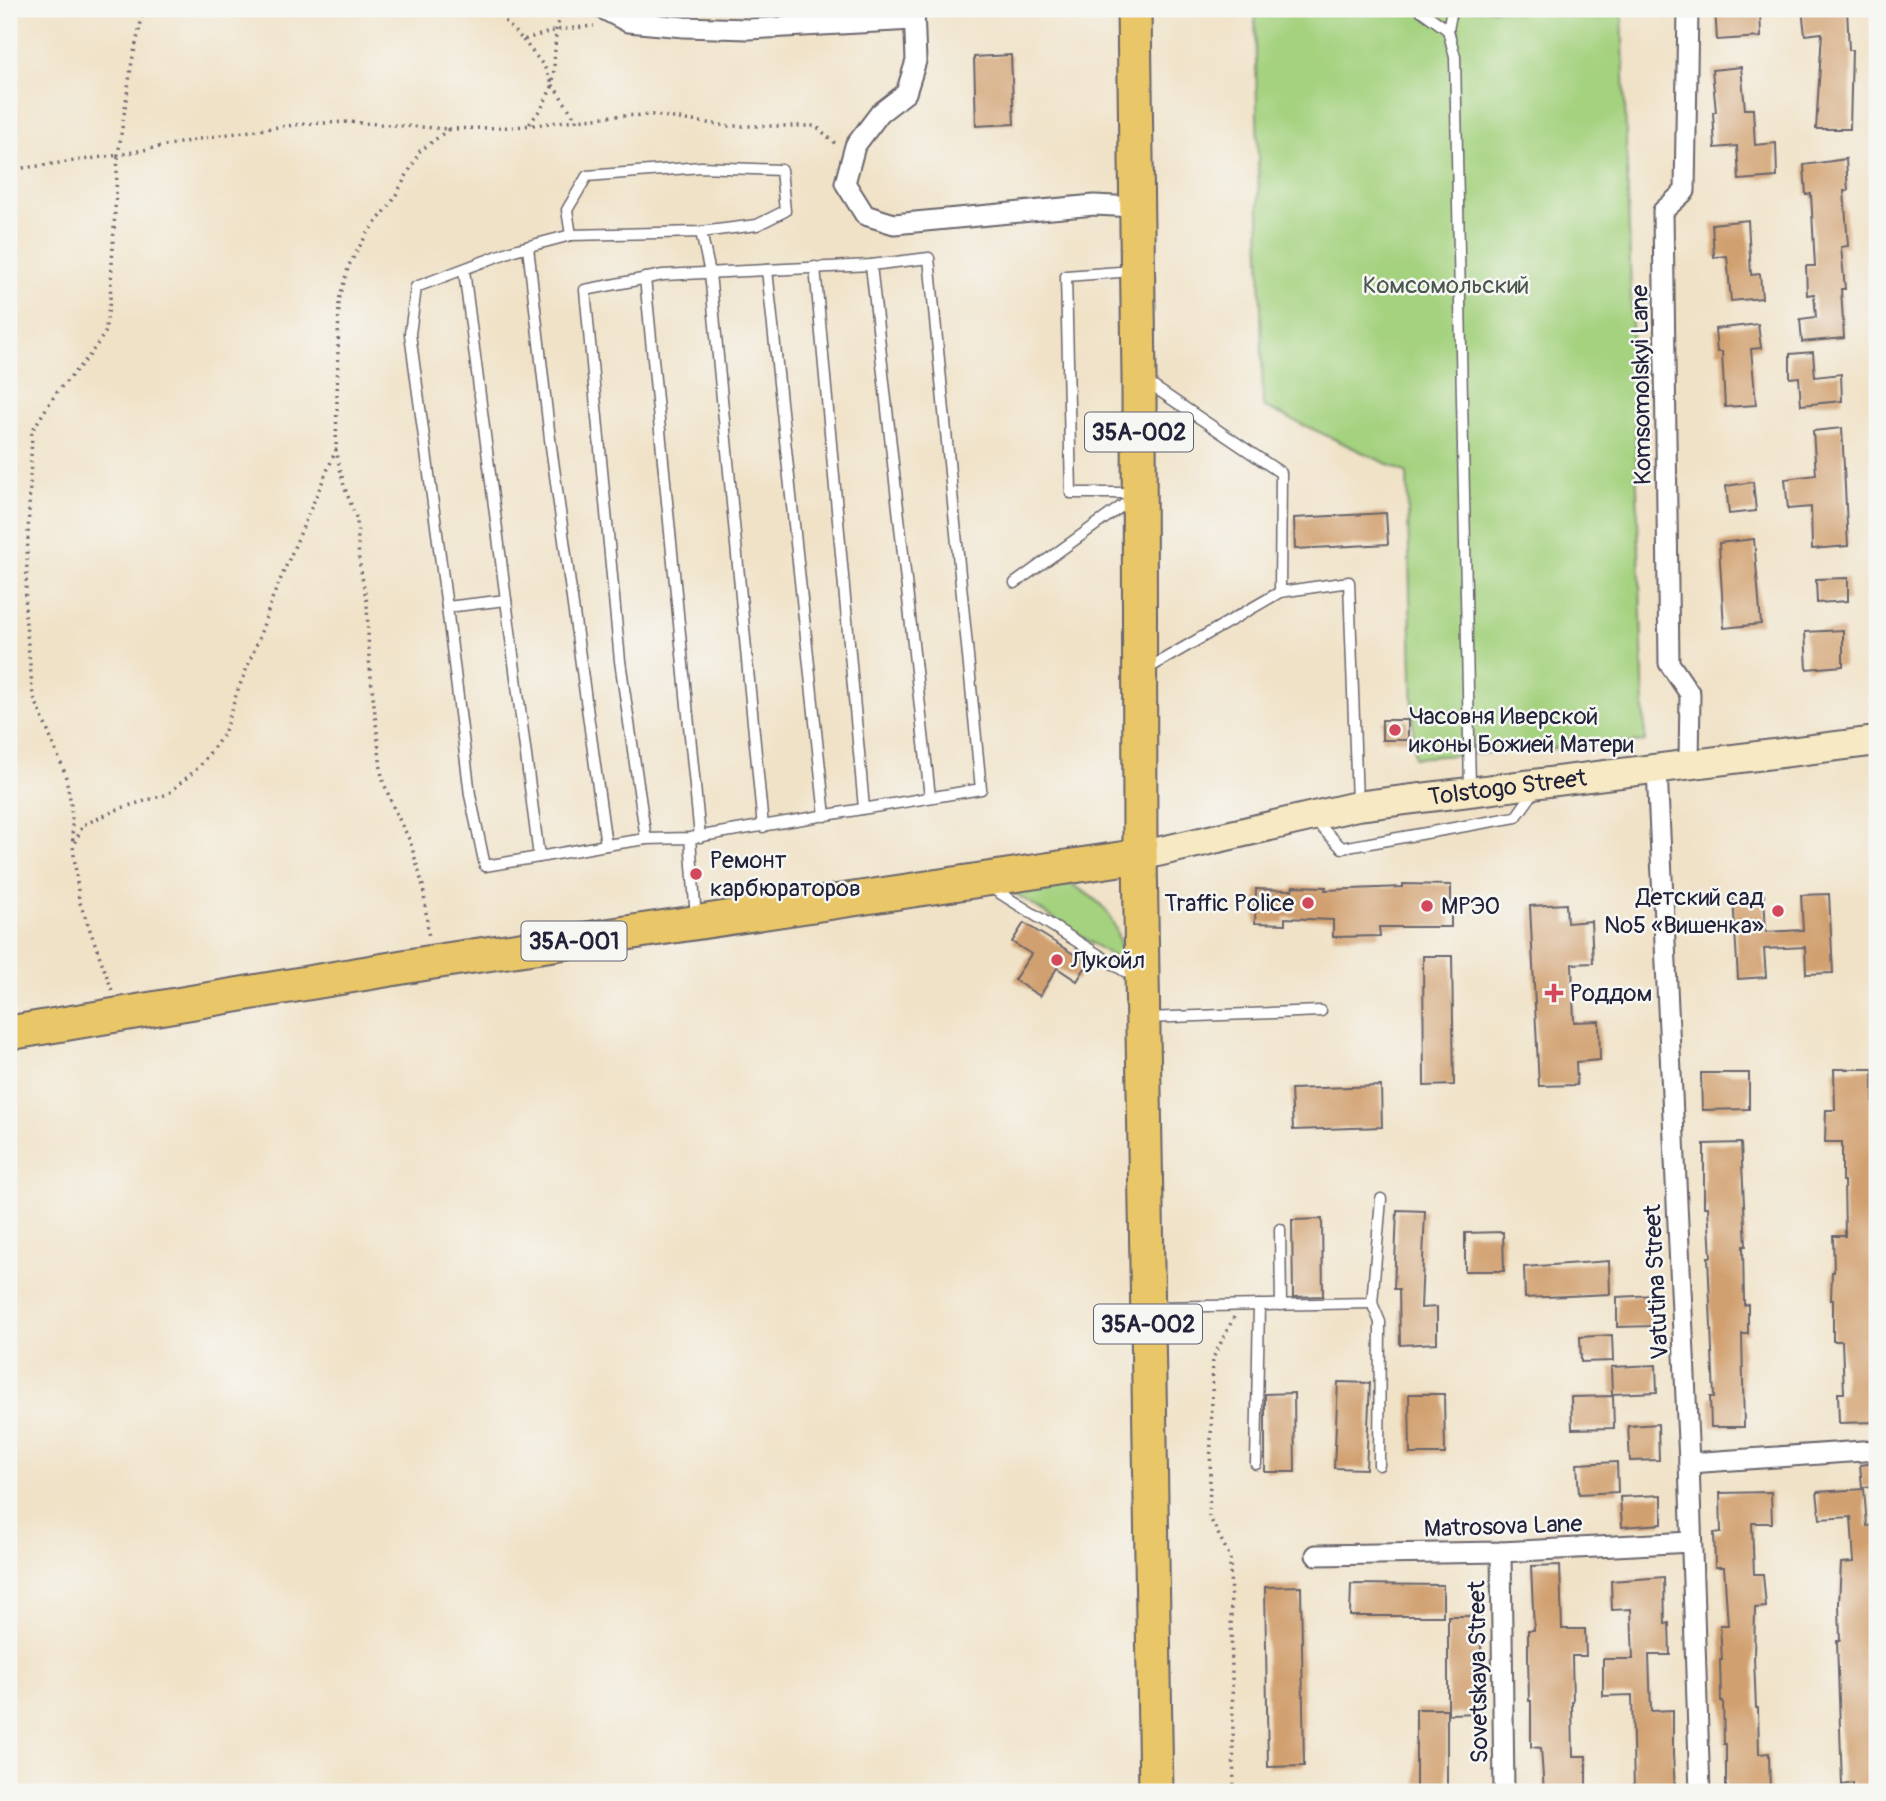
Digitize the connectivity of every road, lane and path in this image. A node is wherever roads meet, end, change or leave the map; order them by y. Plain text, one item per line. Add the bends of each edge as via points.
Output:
1 (144, 9) edge
2 (498, 9) edge
3 (563, 9) edge
4 (603, 9) edge
5 (1134, 9) edge
6 (1419, 9) edge
7 (1452, 9) edge
8 (1688, 9) edge
9 (914, 14) edge
10 (628, 22) junction
11 (556, 30) junction
12 (1448, 30) junction
13 (523, 40) junction
14 (553, 85) junction
15 (577, 121) junction
16 (528, 126) junction
17 (449, 129) junction
18 (118, 155) junction
19 (852, 159) junction
20 (9, 170) edge
21 (1135, 207) junction
22 (701, 232) junction
23 (571, 236) junction
24 (527, 247) junction
25 (871, 265) junction
26 (815, 268) junction
27 (464, 270) junction
28 (767, 270) junction
29 (1137, 270) junction
30 (710, 273) junction
31 (645, 278) junction
32 (1139, 377) junction
33 (336, 450) junction
34 (1139, 493) junction
35 (1015, 583) dead end
36 (1280, 592) junction
37 (506, 600) junction
38 (447, 607) junction
39 (1139, 674) junction
40 (1877, 741) edge
41 (1689, 763) junction
42 (1657, 769) junction
43 (1541, 783) junction
44 (1470, 792) junction
45 (930, 797) junction
46 (1357, 806) junction
47 (864, 808) junction
48 (825, 816) junction
49 (1311, 817) junction
50 (762, 827) junction
51 (695, 838) junction
52 (646, 839) junction
53 (606, 845) junction
54 (73, 846) junction
55 (1140, 856) junction
56 (539, 858) junction
57 (981, 881) junction
58 (696, 923) junction
59 (433, 962) junction
60 (1142, 982) junction
61 (1321, 1011) dead end
62 (119, 1014) junction
63 (1143, 1018) junction
64 (9, 1032) edge
65 (1381, 1199) dead end
66 (1280, 1229) dead end
67 (1372, 1303) junction
68 (1240, 1305) junction
69 (1259, 1305) junction
70 (1281, 1305) junction
71 (1148, 1307) junction
72 (1877, 1450) edge
73 (1689, 1463) junction
74 (1256, 1464) dead end
75 (1379, 1465) dead end
76 (1691, 1542) junction
77 (1501, 1552) junction
78 (1316, 1555) dead end
79 (1156, 1792) edge
80 (1234, 1792) edge
81 (1504, 1792) edge
82 (1700, 1792) edge

1 - 18 path
2 - 13 path
3 - 11 path
4 - 10 street
5 - 21 highway, 35А-002
6 - 12 lane
7 - 12 lane
8 - 41 street, Komsomolskyi Lane via 1685,191 1663,211 1669,663 1690,694
9 - 10 street via 748,29
9 - 19 street via 916,61 906,93 880,113 855,146
10 - 11 path
11 - 13 path
11 - 14 path
12 - 44 lane via 1455,57
13 - 14 path via 544,65
14 - 15 path
14 - 16 path
15 - 16 path
15 - 19 path via 653,115 727,126 816,126
16 - 17 path
17 - 18 path via 348,122 301,124
17 - 33 path via 420,151 349,265 339,300
18 - 20 path
18 - 54 path via 105,333 32,431 25,614 33,695 65,773
19 - 21 street via 845,183 865,215 894,225 1094,205
21 - 29 highway, 35А-002
22 - 23 lane
22 - 23 lane via 757,225 785,211 781,170 701,167 587,176 567,209
22 - 30 lane
23 - 24 lane
24 - 27 lane
24 - 53 lane
25 - 26 lane
25 - 45 lane
25 - 45 lane via 929,258 981,789
26 - 28 lane
26 - 47 lane
27 - 37 lane
27 - 38 lane via 416,286 410,334
28 - 30 lane
28 - 48 lane
29 - 32 highway, 35А-002
29 - 34 lane via 1066,276 1071,493
30 - 31 lane
30 - 50 lane
31 - 51 lane
31 - 52 lane via 585,290 620,662
32 - 34 highway, 35А-002
32 - 36 lane via 1281,474
33 - 54 path via 272,599 224,734 199,767 168,794 83,825
33 - 59 path via 357,520 382,778 424,886
34 - 35 lane
34 - 39 highway, 35А-002
36 - 39 lane
36 - 46 lane via 1349,582
37 - 38 lane
37 - 56 lane
38 - 56 lane via 470,795 485,866
39 - 55 highway, 35А-002
40 - 41 main road, Tolstogo Street
41 - 42 main road, Tolstogo Street
42 - 43 main road, Tolstogo Street
42 - 73 street, Vatutina Street
43 - 44 main road, Tolstogo Street
43 - 49 lane via 1516,817 1342,848
44 - 46 main road, Tolstogo Street
45 - 47 lane
46 - 49 main road, Tolstogo Street
47 - 48 lane
48 - 50 lane
49 - 55 main road, Tolstogo Street
50 - 51 lane
51 - 52 lane
51 - 58 lane
52 - 53 lane
53 - 56 lane
54 - 62 path via 79,900
55 - 57 highway, 35А-001
55 - 60 highway, 35А-002
57 - 58 highway, 35А-001
57 - 60 lane
58 - 59 highway, 35А-001
59 - 62 highway, 35А-001
60 - 63 highway, 35А-002
61 - 63 lane
62 - 64 highway, 35А-001
63 - 71 highway, 35А-002
65 - 67 lane
66 - 70 lane
67 - 70 lane
67 - 75 lane via 1380,1322
68 - 69 lane
68 - 71 lane
68 - 80 path via 1213,1358 1209,1516 1230,1557
69 - 70 lane
69 - 74 lane
71 - 79 highway, 35А-002
72 - 73 street
73 - 76 street, Vatutina Street
76 - 77 street, Matrosova Lane
76 - 82 street, Vatutina Street
77 - 78 street, Matrosova Lane
77 - 81 street, Sovetskaya Street

